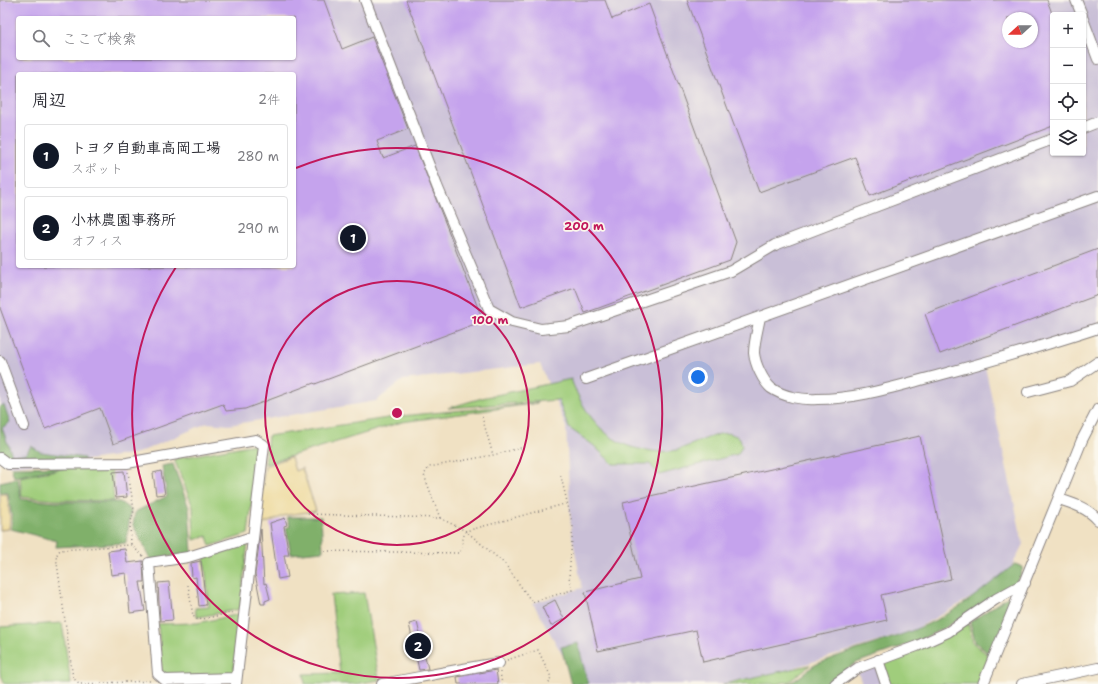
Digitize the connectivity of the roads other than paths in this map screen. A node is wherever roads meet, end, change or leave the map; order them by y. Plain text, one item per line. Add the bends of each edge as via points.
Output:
1 (365, 0) edge
2 (1076, 0) edge
3 (1081, 12) edge
4 (1086, 27) edge
5 (1098, 59) edge
6 (1098, 122) edge
7 (1086, 127) edge
8 (1050, 140) edge
9 (1098, 196) edge
10 (760, 317) junction
11 (1098, 328) edge
12 (0, 361) edge
13 (1098, 362) edge
14 (586, 379) dead end
15 (1028, 392) dead end
16 (1098, 409) edge
17 (24, 426) dead end
18 (0, 458) edge
19 (1059, 499) junction
20 (1098, 520) edge
21 (252, 538) junction
22 (1025, 583) junction
23 (878, 660) junction
24 (499, 663) road end
25 (1098, 668) edge
26 (236, 681) edge
27 (382, 684) edge
28 (835, 684) edge
29 (886, 684) edge
30 (984, 684) edge
31 (1022, 684) edge

1 - 8 street via 437,186 489,309 512,322 541,329 569,326 731,271 775,245
2 - 3 street
4 - 5 street
6 - 7 street
9 - 10 street
10 - 11 street via 754,353 758,368 772,388 786,395 806,399 830,399 864,394 1034,350
10 - 14 street
12 - 17 street
13 - 15 street via 1070,381
16 - 19 street via 1082,440
18 - 21 street via 8,464 127,463 256,440 264,445
19 - 20 street via 1092,513
19 - 22 street
21 - 26 street
21 - 26 street via 188,557 149,563 158,674 165,680
22 - 23 street via 996,599 948,632
22 - 30 street
23 - 28 street via 858,668
23 - 29 street
24 - 27 street
25 - 31 street

